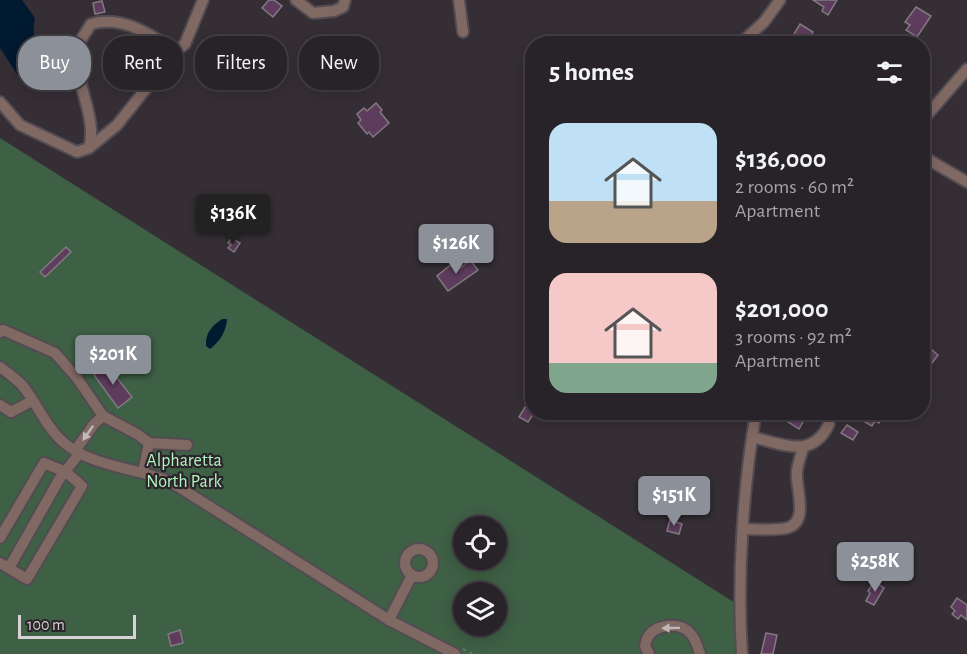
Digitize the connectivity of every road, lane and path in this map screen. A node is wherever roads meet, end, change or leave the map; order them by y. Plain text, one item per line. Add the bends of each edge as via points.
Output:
1 (203, 0) edge
2 (296, 0) edge
3 (345, 0) edge
4 (459, 0) edge
5 (780, 0) edge
6 (463, 32) dead end
7 (151, 36) edge
8 (749, 36) edge
9 (183, 46) edge
10 (967, 69) edge
11 (145, 90) edge
12 (0, 102) edge
13 (930, 113) edge
14 (89, 148) junction
15 (930, 161) edge
16 (967, 183) edge
17 (0, 332) edge
18 (0, 367) edge
19 (32, 401) junction
20 (0, 405) edge
21 (103, 416) junction
22 (755, 420) edge
23 (829, 424) dead end
24 (752, 437) junction
25 (148, 443) junction
26 (187, 445) dead end
27 (803, 448) junction
28 (77, 452) junction
29 (66, 472) junction
30 (143, 472) junction
31 (744, 529) junction
32 (0, 538) edge
33 (4, 566) edge
34 (412, 575) dead end
35 (389, 620) junction
36 (455, 654) edge
37 (649, 654) edge
38 (700, 654) edge
39 (742, 654) edge

1 - 9 street
2 - 3 street via 313,13 334,11 343,7
4 - 6 street
5 - 8 street
7 - 14 street via 132,25 101,21 91,24 78,47 78,67 93,136
10 - 13 street
11 - 14 street via 117,126
12 - 14 street via 20,125 38,135 77,152
15 - 16 street
17 - 21 street via 55,353
18 - 19 street via 23,386
19 - 20 street via 11,412
19 - 28 street via 54,432
21 - 25 street
21 -> 28 street
22 - 24 street
23 - 27 street via 820,437
24 - 27 street
24 - 31 street
25 - 26 street
25 - 30 street
27 - 31 street via 797,472 800,505 795,523 787,528
28 - 29 street
28 - 30 street via 103,464
29 - 32 street via 44,463
29 - 33 street
29 - 33 street via 82,486 27,579
30 - 35 street via 171,482
31 - 39 street
34 - 35 street
35 - 36 street
38 -> 37 street via 692,634 670,626 656,629 648,637 645,646

